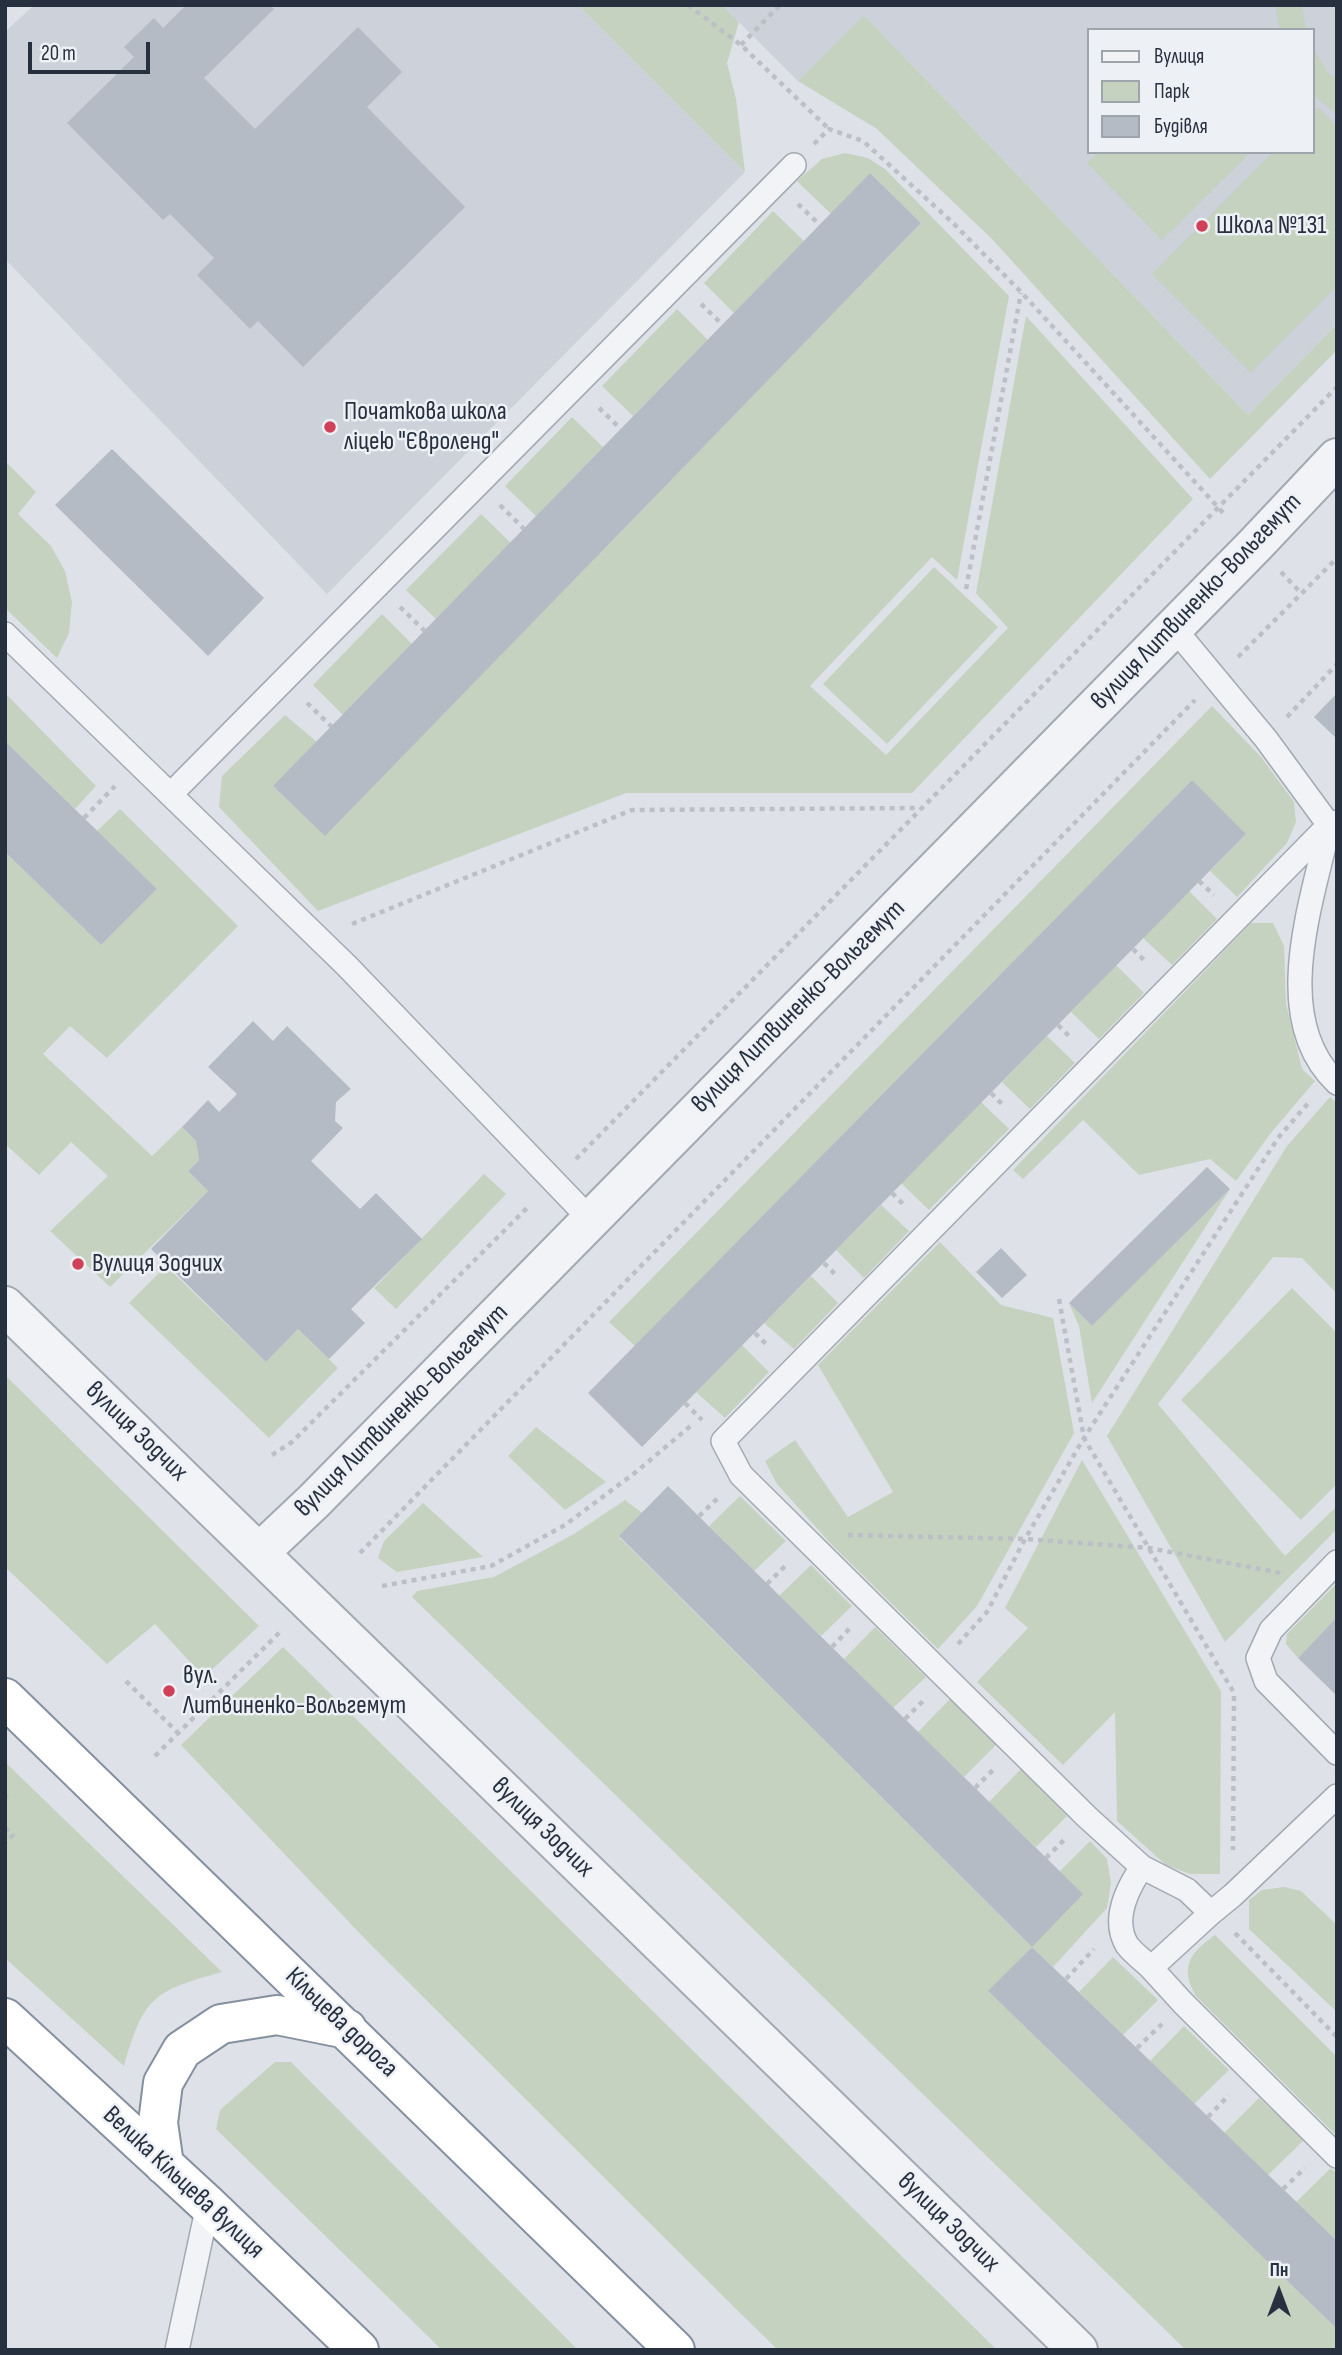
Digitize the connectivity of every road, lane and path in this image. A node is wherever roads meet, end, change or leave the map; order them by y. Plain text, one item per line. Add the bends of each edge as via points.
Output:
1 (688, 5) edge
2 (780, 5) edge
3 (741, 45) junction
4 (829, 129) junction
5 (794, 165) joint
6 (1021, 292) junction
7 (1337, 387) edge
8 (1337, 458) edge
9 (1217, 508) junction
10 (1337, 558) edge
11 (966, 589) dead end
12 (1173, 628) junction
13 (5, 634) edge
14 (1337, 664) edge
15 (1216, 679) junction
16 (1266, 739) junction
17 (139, 762) junction
18 (171, 794) junction
19 (920, 808) junction
20 (84, 818) dead end
21 (1333, 824) edge
22 (318, 938) junction
23 (1334, 1080) edge
24 (553, 1182) junction
25 (590, 1219) junction
26 (1059, 1299) dead end
27 (5, 1306) edge
28 (700, 1418) dead end
29 (1084, 1438) junction
30 (272, 1455) dead end
31 (801, 1534) junction
32 (1025, 1539) junction
33 (1149, 1548) junction
34 (259, 1553) junction
35 (360, 1553) dead end
36 (1337, 1562) edge
37 (1319, 1581) junction
38 (382, 1586) dead end
39 (282, 1631) dead end
40 (935, 1667) junction
41 (126, 1681) dead end
42 (5, 1698) edge
43 (179, 1734) junction
44 (1337, 1753) edge
45 (155, 1756) dead end
46 (1337, 1796) edge
47 (5, 1828) edge
48 (5, 1843) edge
49 (1142, 1867) junction
50 (1233, 1895) junction
51 (1211, 1913) junction
52 (1151, 1968) junction
53 (5, 2018) edge
54 (347, 2029) junction
55 (1337, 2037) edge
56 (1337, 2156) edge
57 (164, 2165) junction
58 (208, 2204) junction
59 (177, 2350) edge
60 (359, 2350) edge
61 (676, 2350) edge
62 (1078, 2350) edge

1 - 3 path
2 - 3 path
3 - 4 path
4 - 5 path
4 - 6 path via 863,141
5 - 18 lane
6 - 9 path
6 - 11 path
7 - 9 path
8 - 12 street, вулиця Литвиненко-Вольгемут
9 - 19 path
10 - 15 path
12 - 15 lane
12 - 25 street, вулиця Литвиненко-Вольгемут
13 - 17 lane
14 - 16 path
15 - 16 lane
15 - 35 path
16 - 21 lane
17 - 18 lane
17 - 20 path
18 - 22 lane
19 - 22 path via 632,810
19 - 24 path
21 - 23 lane via 1301,950 1299,1000 1315,1057
21 - 31 lane via 723,1441 741,1475
22 - 24 lane
23 - 29 path via 1278,1138
24 - 25 lane
24 - 30 path via 292,1442
25 - 34 street, вулиця Литвиненко-Вольгемут
26 - 29 path
27 - 34 street, вулиця Зодчих
28 - 38 path via 565,1525 491,1566
29 - 32 path
29 - 33 path
31 - 32 path
31 - 40 lane
32 - 33 path
32 - 40 path via 988,1612
33 - 37 path
33 - 50 path via 1234,1693
34 - 62 street, вулиця Зодчих
36 - 37 lane
37 - 44 lane via 1271,1630 1258,1658 1266,1681
39 - 43 path
40 - 49 lane
41 - 43 path
42 - 54 highway, Кільцева дорога
43 - 45 path
46 - 50 lane
47 - 48 path via 13,1835
49 - 51 lane via 1187,1890
49 - 52 lane via 1130,1884 1119,1923 1128,1945
50 - 51 lane
50 - 55 path via 1235,1935
51 - 52 lane
52 - 56 lane
53 - 57 highway, Велика Кільцева вулиця
54 - 57 highway via 277,2015 221,2024 182,2050 163,2083 158,2123
54 - 61 highway, Кільцева дорога
57 - 58 highway, Велика Кільцева вулиця
58 - 59 lane
58 - 60 highway, Велика Кільцева вулиця

